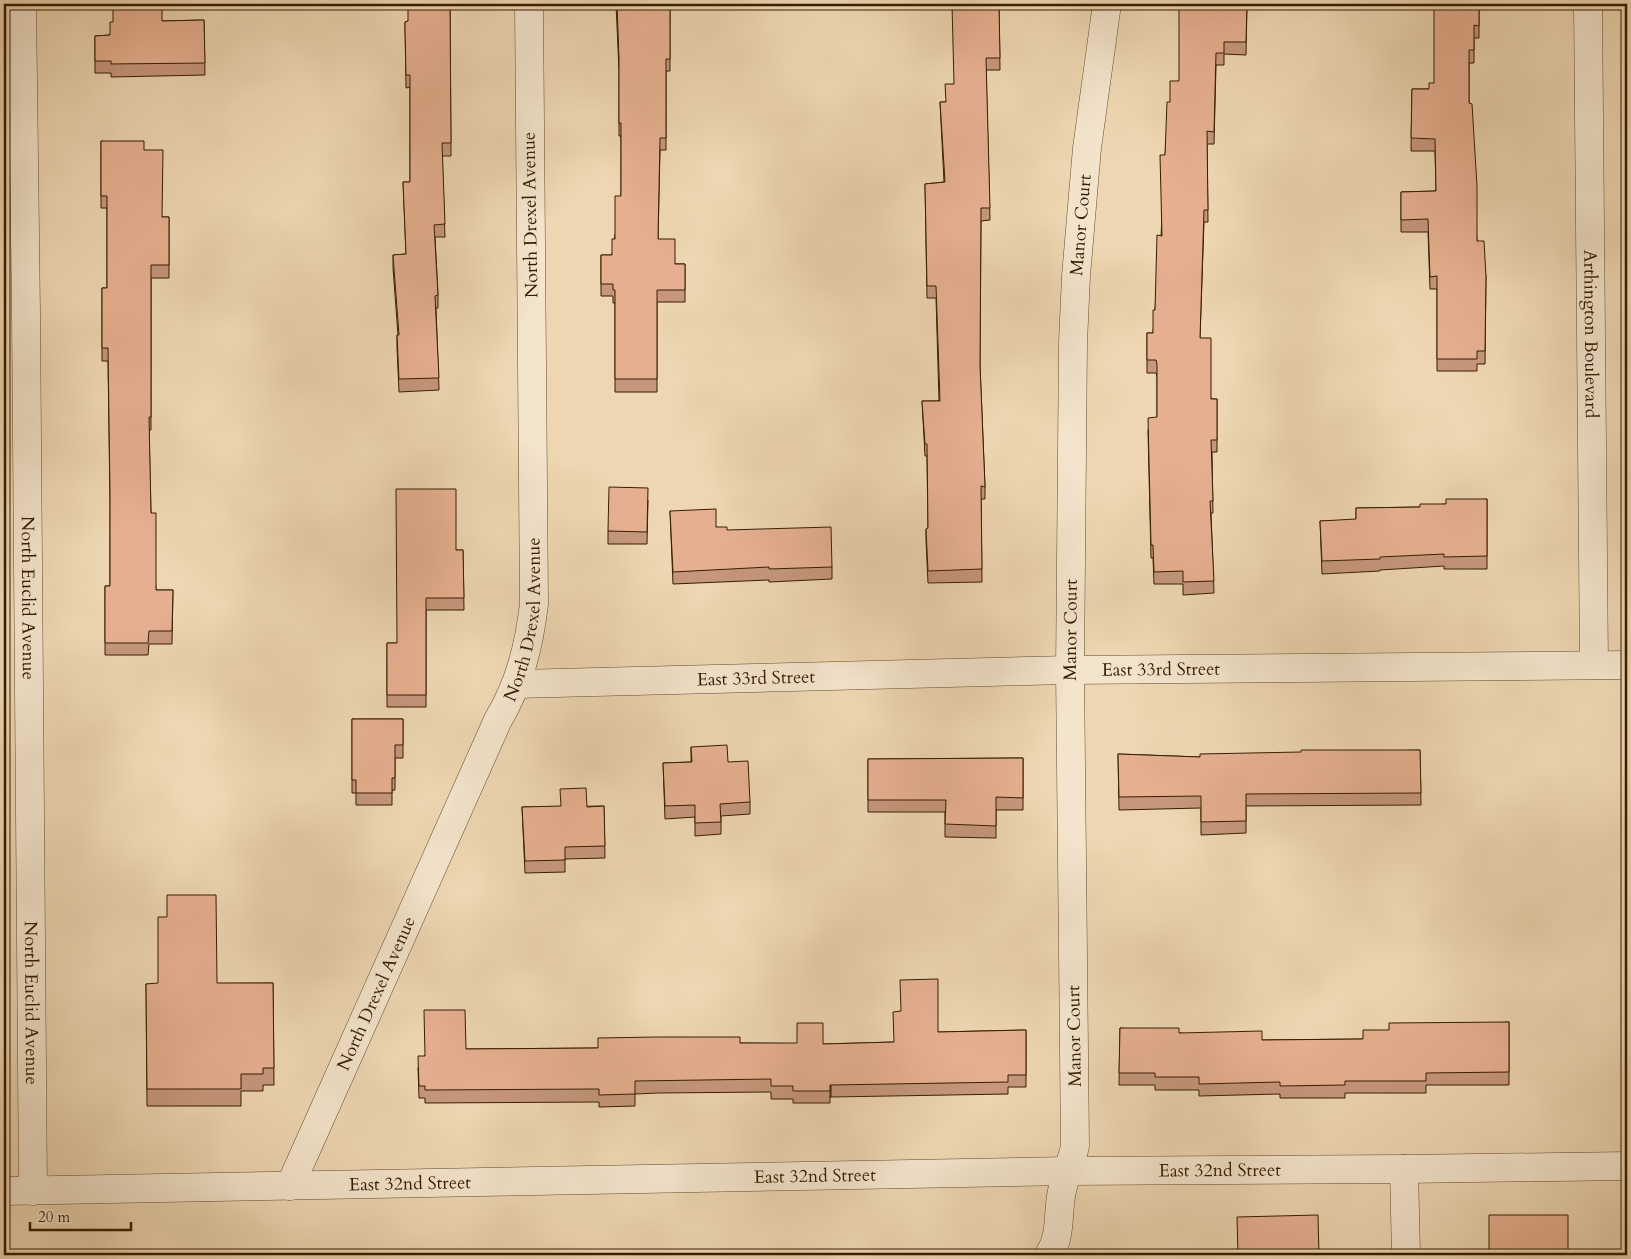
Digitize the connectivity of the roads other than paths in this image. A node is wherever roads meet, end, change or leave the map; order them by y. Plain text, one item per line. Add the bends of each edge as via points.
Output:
1 (22, 4) edge
2 (529, 4) edge
3 (1107, 4) edge
4 (1588, 4) edge
5 (14, 138) edge
6 (1594, 665) junction
7 (1627, 665) edge
8 (1070, 670) junction
9 (516, 684) junction
10 (1627, 1166) edge
11 (1404, 1169) junction
12 (1068, 1171) junction
13 (290, 1186) junction
14 (4, 1190) edge
15 (33, 1191) junction
16 (1049, 1255) edge
17 (1406, 1255) edge

1 - 5 street, North Euclid Avenue
2 - 9 street, North Drexel Avenue via 534,604 527,649
3 - 8 street, Manor Court via 1087,148 1076,276
4 - 6 street, Arthington Boulevard
5 - 15 street, North Euclid Avenue
6 - 7 street, East 33rd Street
6 - 8 street, East 33rd Street
8 - 9 street, East 33rd Street
8 - 12 street, Manor Court via 1075,1136
9 - 13 street, North Drexel Avenue
10 - 11 street, East 32nd Street
11 - 12 street, East 32nd Street
11 - 17 street
12 - 13 street, East 32nd Street
12 - 16 street, Manor Court via 1061,1194 1057,1237
13 - 15 street, East 32nd Street
14 - 15 street, East 32nd Street

